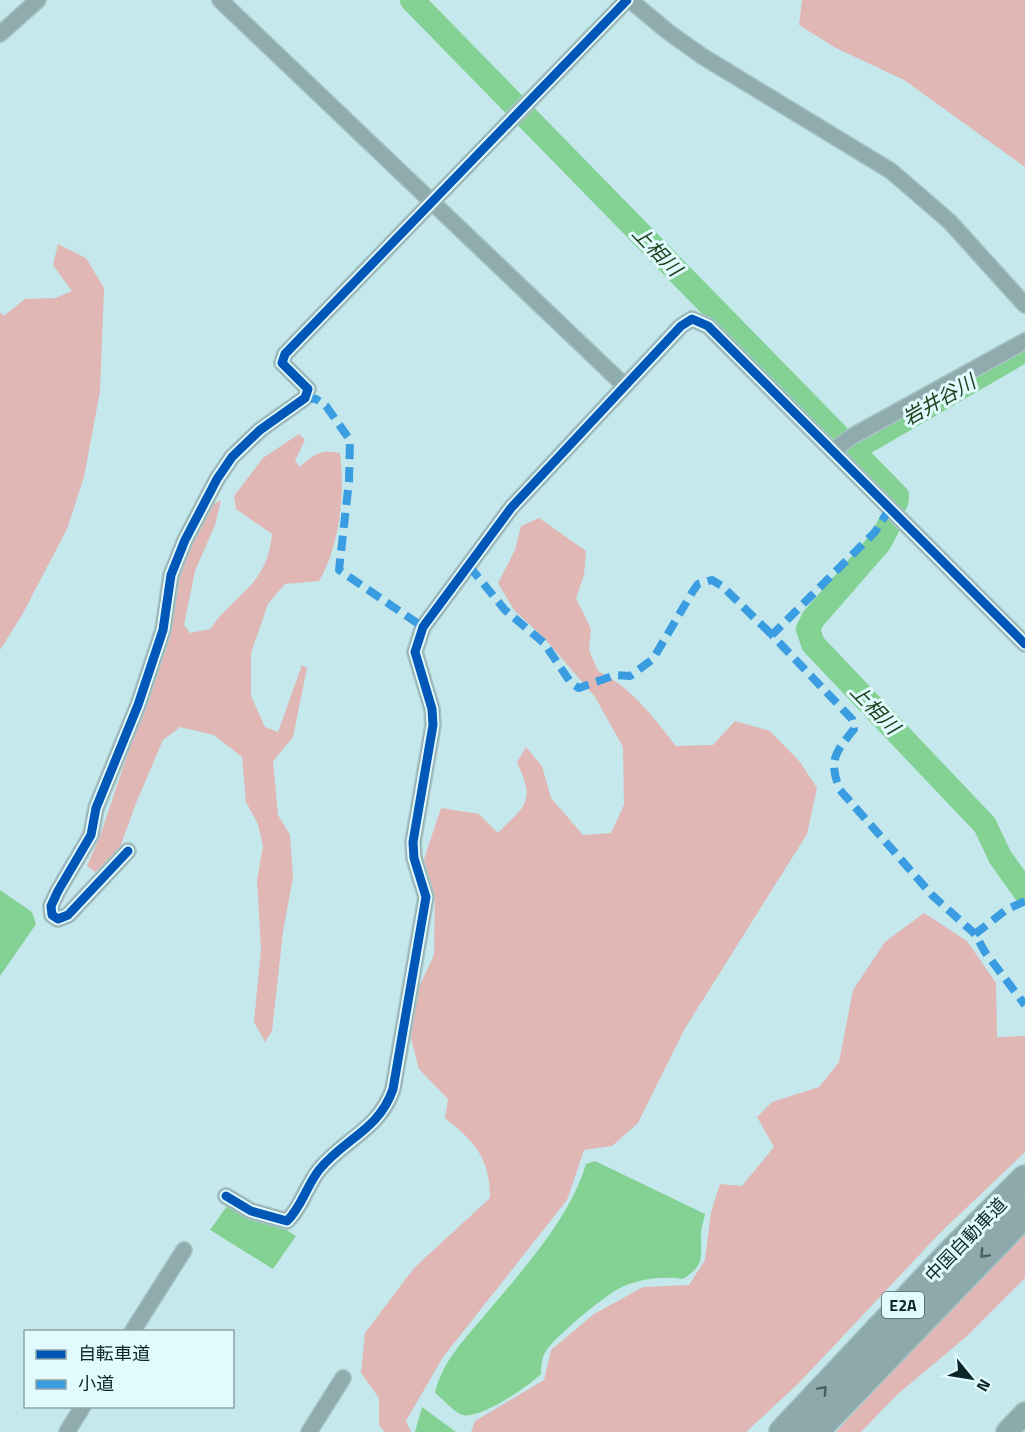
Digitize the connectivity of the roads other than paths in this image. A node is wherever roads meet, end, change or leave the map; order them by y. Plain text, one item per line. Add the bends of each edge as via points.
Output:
1 (38, 0) edge
2 (220, 0) edge
3 (629, 0) edge
4 (0, 34) edge
5 (432, 202) junction
6 (1025, 305) edge
7 (1025, 341) edge
8 (625, 386) junction
9 (841, 445) junction
10 (1025, 644) edge
11 (128, 851) dead end
12 (1025, 1179) edge
13 (226, 1196) dead end
14 (1025, 1213) edge
15 (184, 1250) dead end
16 (133, 1330) edge
17 (343, 1378) dead end
18 (83, 1408) edge
19 (1025, 1413) edge
20 (67, 1432) edge
21 (309, 1432) edge
22 (783, 1432) edge
23 (814, 1432) edge
24 (1007, 1432) edge

1 - 4 street
2 - 5 street
3 - 5 street
3 - 6 street via 702,56 891,171 950,222
5 - 8 street
5 - 11 street via 285,354 282,363 308,389 305,398 260,430 216,479 171,575 163,630 138,705 96,808 91,835 58,891 51,906 52,915 58,919 68,915
7 - 9 street
8 - 9 street via 681,326 692,319 700,321
8 - 13 street via 511,508 416,642 418,666 433,717 412,842 426,897 387,1105 378,1119 334,1152 287,1221 251,1211
9 - 10 street
22 -> 12 highway, 中国自動車道 / E2A
14 -> 23 highway, 中国自動車道 / E2A
15 - 16 street
17 - 21 street
18 - 20 street
19 - 24 street

